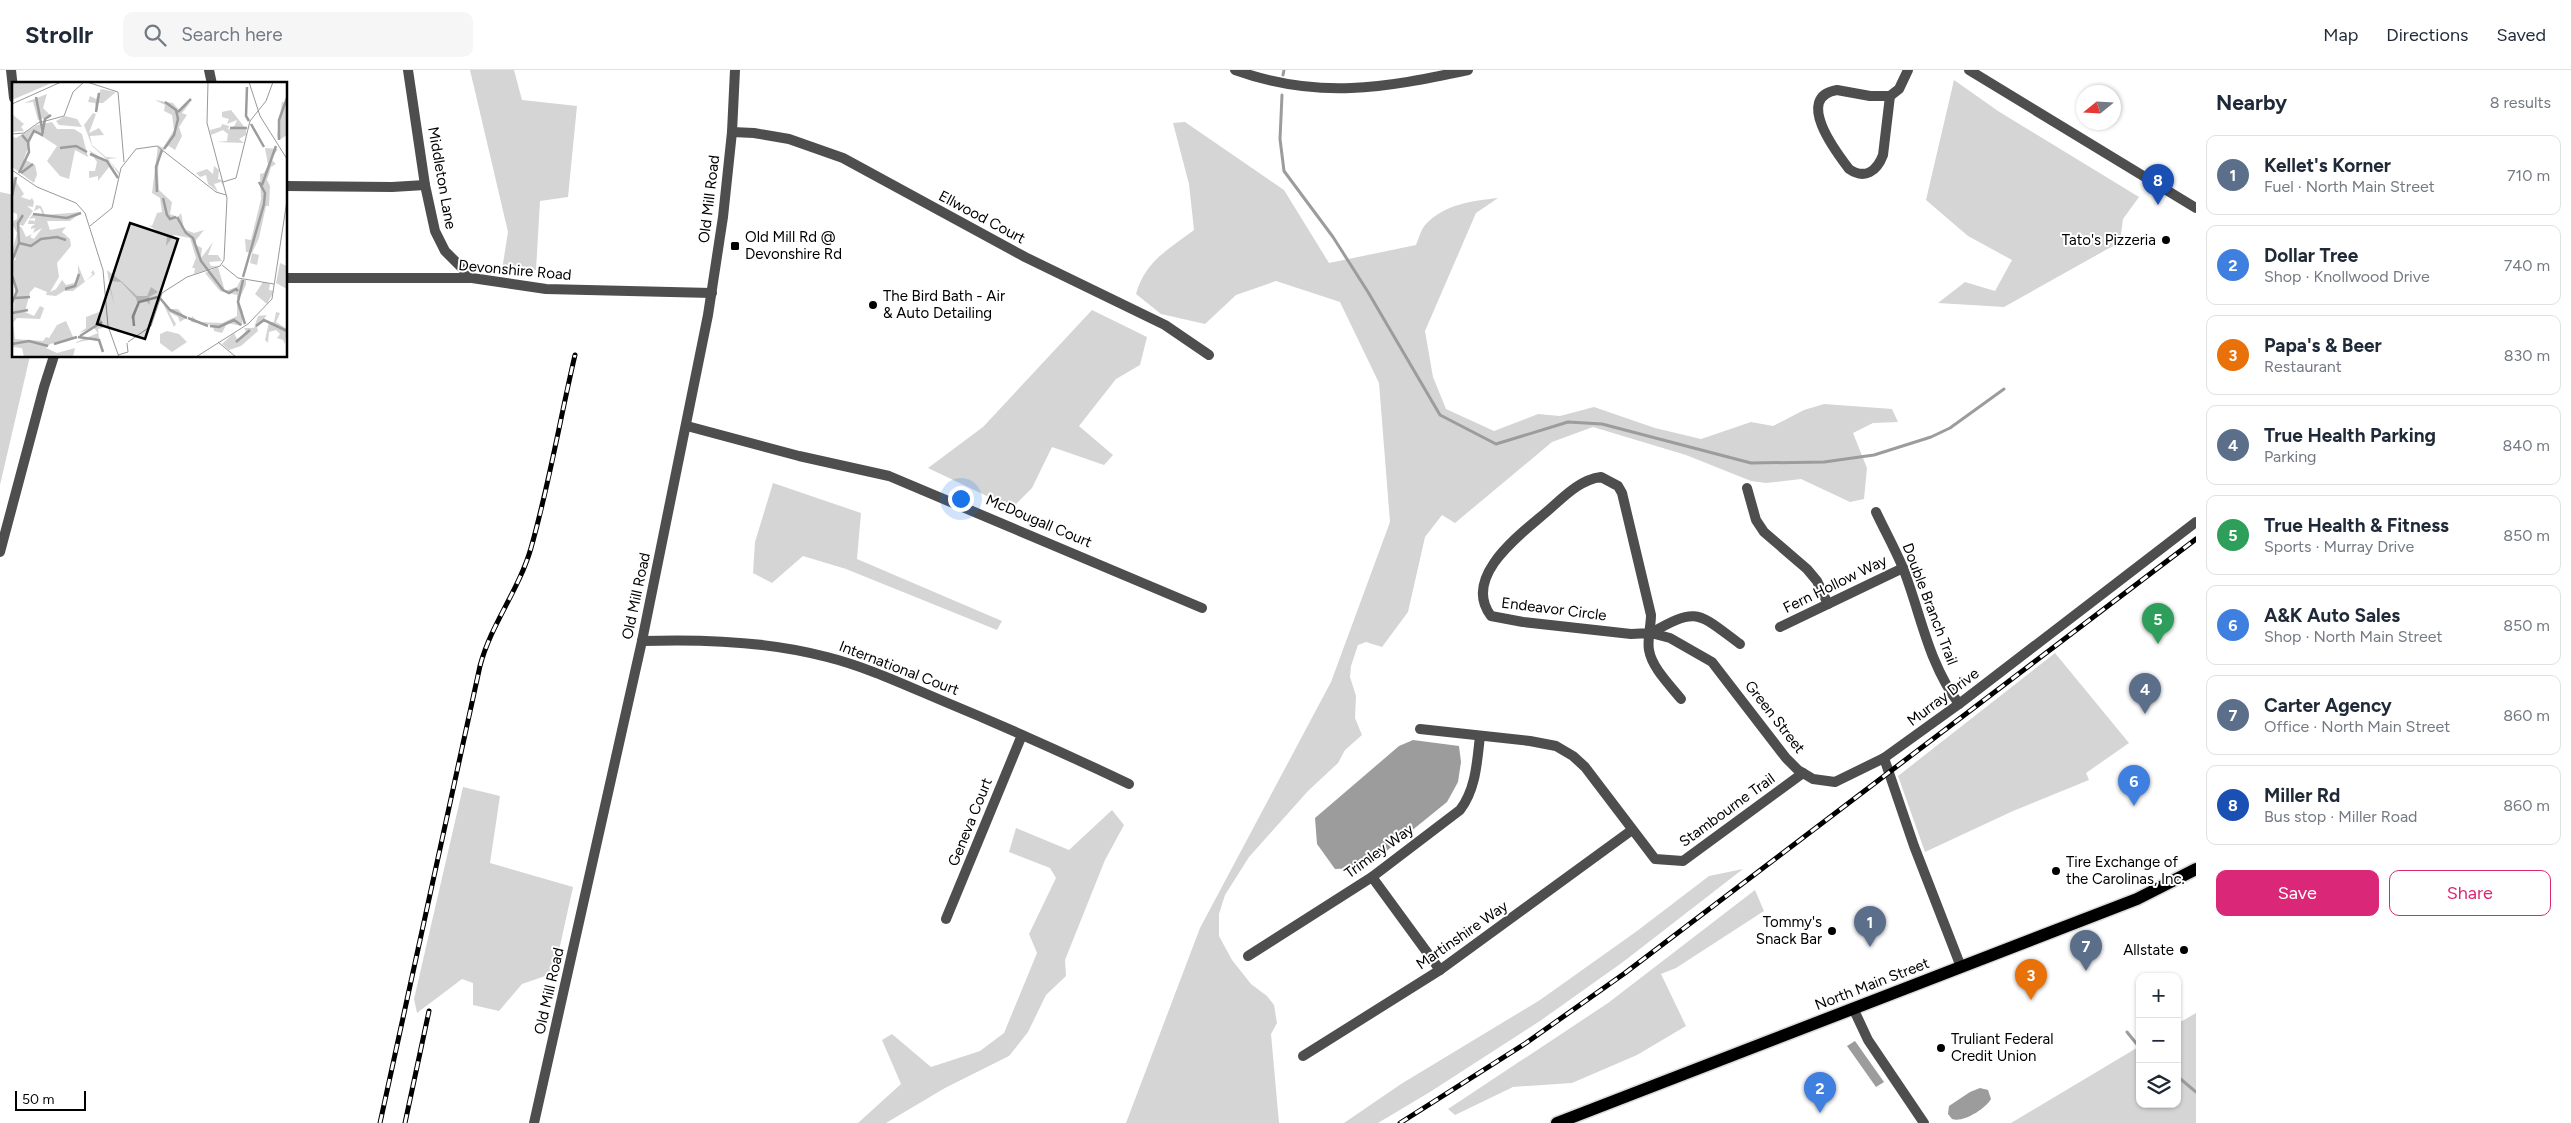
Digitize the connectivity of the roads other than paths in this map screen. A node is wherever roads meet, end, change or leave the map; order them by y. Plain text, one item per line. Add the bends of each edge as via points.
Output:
1 (408, 70) edge
2 (736, 70) edge
3 (1235, 70) edge
4 (1468, 70) edge
5 (1908, 70) edge
6 (1969, 70) edge
7 (1448, 72) edge
8 (1890, 96) junction
9 (732, 132) junction
10 (425, 185) junction
11 (288, 186) edge
12 (2196, 208) edge
13 (288, 278) edge
14 (472, 278) junction
15 (712, 293) junction
16 (1209, 356) dead end
17 (53, 358) edge
18 (687, 426) junction
19 (1747, 488) dead end
20 (1876, 512) dead end
21 (2196, 522) edge
22 (0, 552) edge
23 (1903, 568) junction
24 (1828, 604) junction
25 (1202, 608) dead end
26 (1780, 627) dead end
27 (1651, 633) junction
28 (642, 640) junction
29 (1740, 644) dead end
30 (1680, 699) dead end
31 (1959, 704) junction
32 (1420, 729) dead end
33 (1022, 736) junction
34 (1480, 736) junction
35 (1884, 758) junction
36 (1803, 773) junction
37 (1129, 784) dead end
38 (1632, 830) junction
39 (2196, 869) edge
40 (1372, 876) junction
41 (946, 920) dead end
42 (1248, 956) dead end
43 (1961, 967) junction
44 (1440, 970) junction
45 (1854, 1008) junction
46 (1304, 1056) dead end
47 (534, 1123) edge
48 (1557, 1123) edge
49 (1924, 1123) edge

1 - 10 street, Middleton Lane
2 - 9 street, Old Mill Road
3 - 7 street via 1278,83 1344,90 1405,84
4 - 7 street
5 - 8 street via 1899,89
6 - 12 street
8 - 8 street via 1837,90 1828,93 1818,103 1819,120 1853,172 1870,173 1880,164
9 - 15 street, Old Mill Road
9 - 16 street, Ellwood Court via 789,139 844,158 1025,257 1165,325
10 - 11 street
10 - 14 street, Middleton Lane via 439,241
13 - 14 street, Devonshire Road
14 - 15 street, Devonshire Road via 560,290
15 - 18 street, Old Mill Road
17 - 22 street
18 - 25 street, McDougall Court via 889,476
18 - 28 street, Old Mill Road
19 - 24 street via 1756,520 1764,532 1807,569
20 - 23 street, Double Branch Trail
21 - 31 street, Murray Drive
23 - 24 street, Fern Hollow Way
23 - 31 street, Double Branch Trail via 1932,657 1946,688
24 - 26 street, Fern Hollow Way
27 - 27 street, Endeavor Circle via 1651,615 1622,493 1618,486 1602,477 1582,482 1511,542 1490,569 1482,597 1491,616 1632,634
27 - 29 street via 1680,616 1692,615 1714,624
27 - 30 street via 1649,650 1653,662
27 - 36 street, Green Street via 1670,638 1712,662 1786,758
28 - 33 street, International Court via 739,644 825,656 872,672
28 - 47 street, Old Mill Road
31 - 35 street, Murray Drive
32 - 34 street, Stambourne Trail
33 - 37 street, International Court
33 - 41 street, Geneva Court
34 - 38 street, Stambourne Trail via 1556,746 1573,756 1585,767
34 - 40 street, Trimley Way via 1475,777 1467,801 1460,810
35 - 36 street, Green Street via 1835,782 1822,782
35 - 43 street
36 - 38 street, Stambourne Trail via 1683,861 1655,860
38 - 44 street, Martinshire Way
39 - 43 main road, North Main Street via 2137,899
40 - 42 street, Trimley Way
40 - 44 street
43 - 45 main road, North Main Street
44 - 46 street, Martinshire Way
45 - 48 main road, North Main Street
45 - 49 street via 1868,1040

